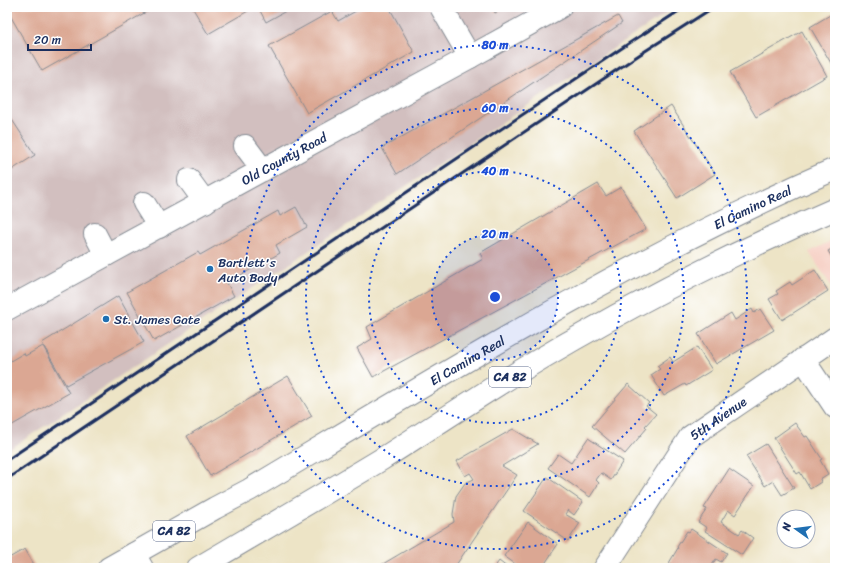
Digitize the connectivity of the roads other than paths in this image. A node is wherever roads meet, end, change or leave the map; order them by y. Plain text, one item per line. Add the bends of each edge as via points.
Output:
1 (441, 7) edge
2 (560, 7) edge
3 (470, 57) junction
4 (245, 146) dead end
5 (835, 169) edge
6 (263, 170) junction
7 (189, 180) dead end
8 (205, 202) junction
9 (144, 203) dead end
10 (835, 209) edge
11 (159, 227) junction
12 (95, 234) dead end
13 (106, 255) junction
14 (7, 309) edge
15 (835, 338) edge
16 (803, 359) junction
17 (835, 406) edge
18 (138, 561) edge
19 (109, 568) edge
20 (198, 568) edge
21 (605, 568) edge

1 - 3 main road
2 - 3 main road, Old County Road
3 - 6 main road, Old County Road
4 - 6 main road
5 - 18 main road, El Camino Real / CA 82 via 674,245 498,342 215,508
6 - 8 main road, Old County Road
7 - 8 main road
8 - 11 main road, Old County Road
9 - 11 main road
10 - 20 main road, CA 82 via 690,277 554,351 382,459
11 - 13 main road, Old County Road
12 - 13 main road
13 - 14 main road, Old County Road
15 - 16 main road, 5th Avenue
16 - 17 main road
16 - 21 main road, 5th Avenue via 690,437
18 - 19 main road, El Camino Real / CA 82

